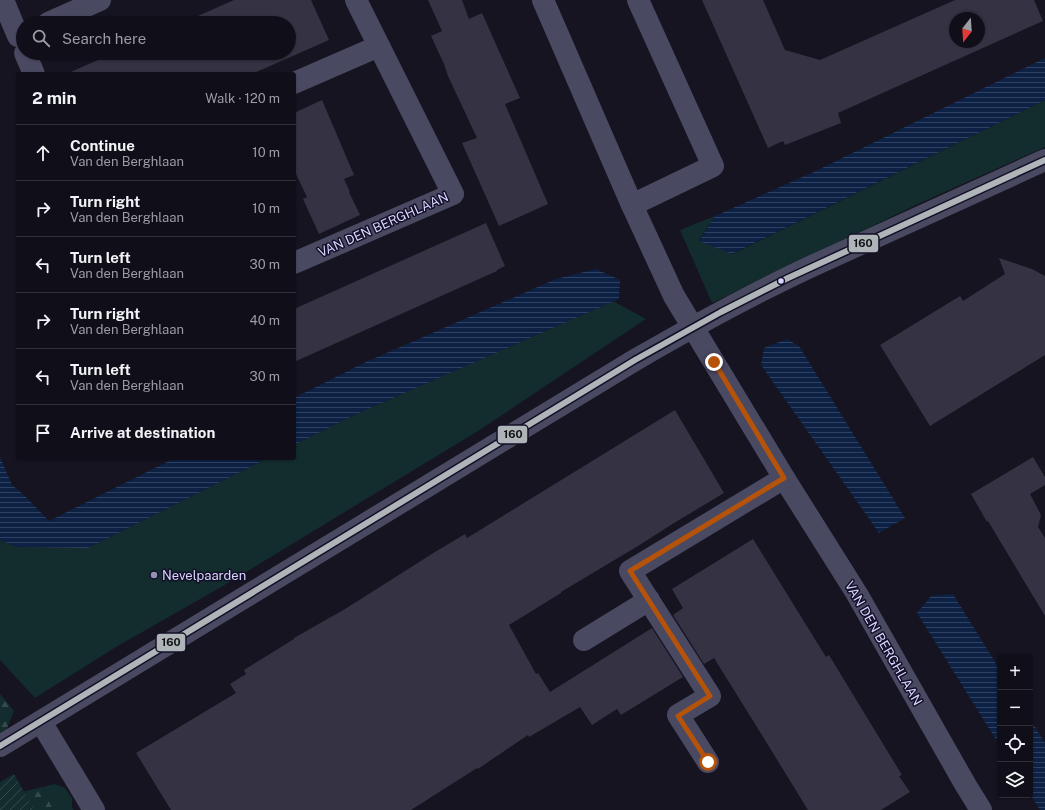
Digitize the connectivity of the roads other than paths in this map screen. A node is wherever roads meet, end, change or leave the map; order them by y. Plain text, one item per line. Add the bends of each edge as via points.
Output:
1 (3, 0) edge
2 (100, 0) edge
3 (356, 0) edge
4 (543, 0) edge
5 (638, 0) edge
6 (64, 16) edge
7 (16, 29) edge
8 (379, 46) junction
9 (29, 60) edge
10 (33, 72) edge
11 (296, 82) edge
12 (1045, 160) edge
13 (632, 204) junction
14 (296, 262) edge
15 (693, 326) junction
16 (784, 478) junction
17 (648, 600) junction
18 (584, 640) dead end
19 (41, 722) junction
20 (0, 746) edge
21 (708, 762) dead end
22 (94, 810) edge
23 (981, 810) edge

1 - 7 street
2 - 6 street
3 - 8 street, VAN DEN BERGHLAAN
4 - 13 street, VAN DEN BERGHLAAN
5 - 13 street via 713,166
8 - 11 street
8 - 14 street, VAN DEN BERGHLAAN via 453,194
9 - 10 street
12 - 15 street via 796,273
13 - 15 street, VAN DEN BERGHLAAN via 674,296
15 - 16 street, VAN DEN BERGHLAAN
15 - 19 street
16 - 17 street via 630,571
16 - 23 street, VAN DEN BERGHLAAN via 857,594
17 - 18 street
17 - 21 street via 710,696 678,716
19 - 20 street
19 - 22 street

